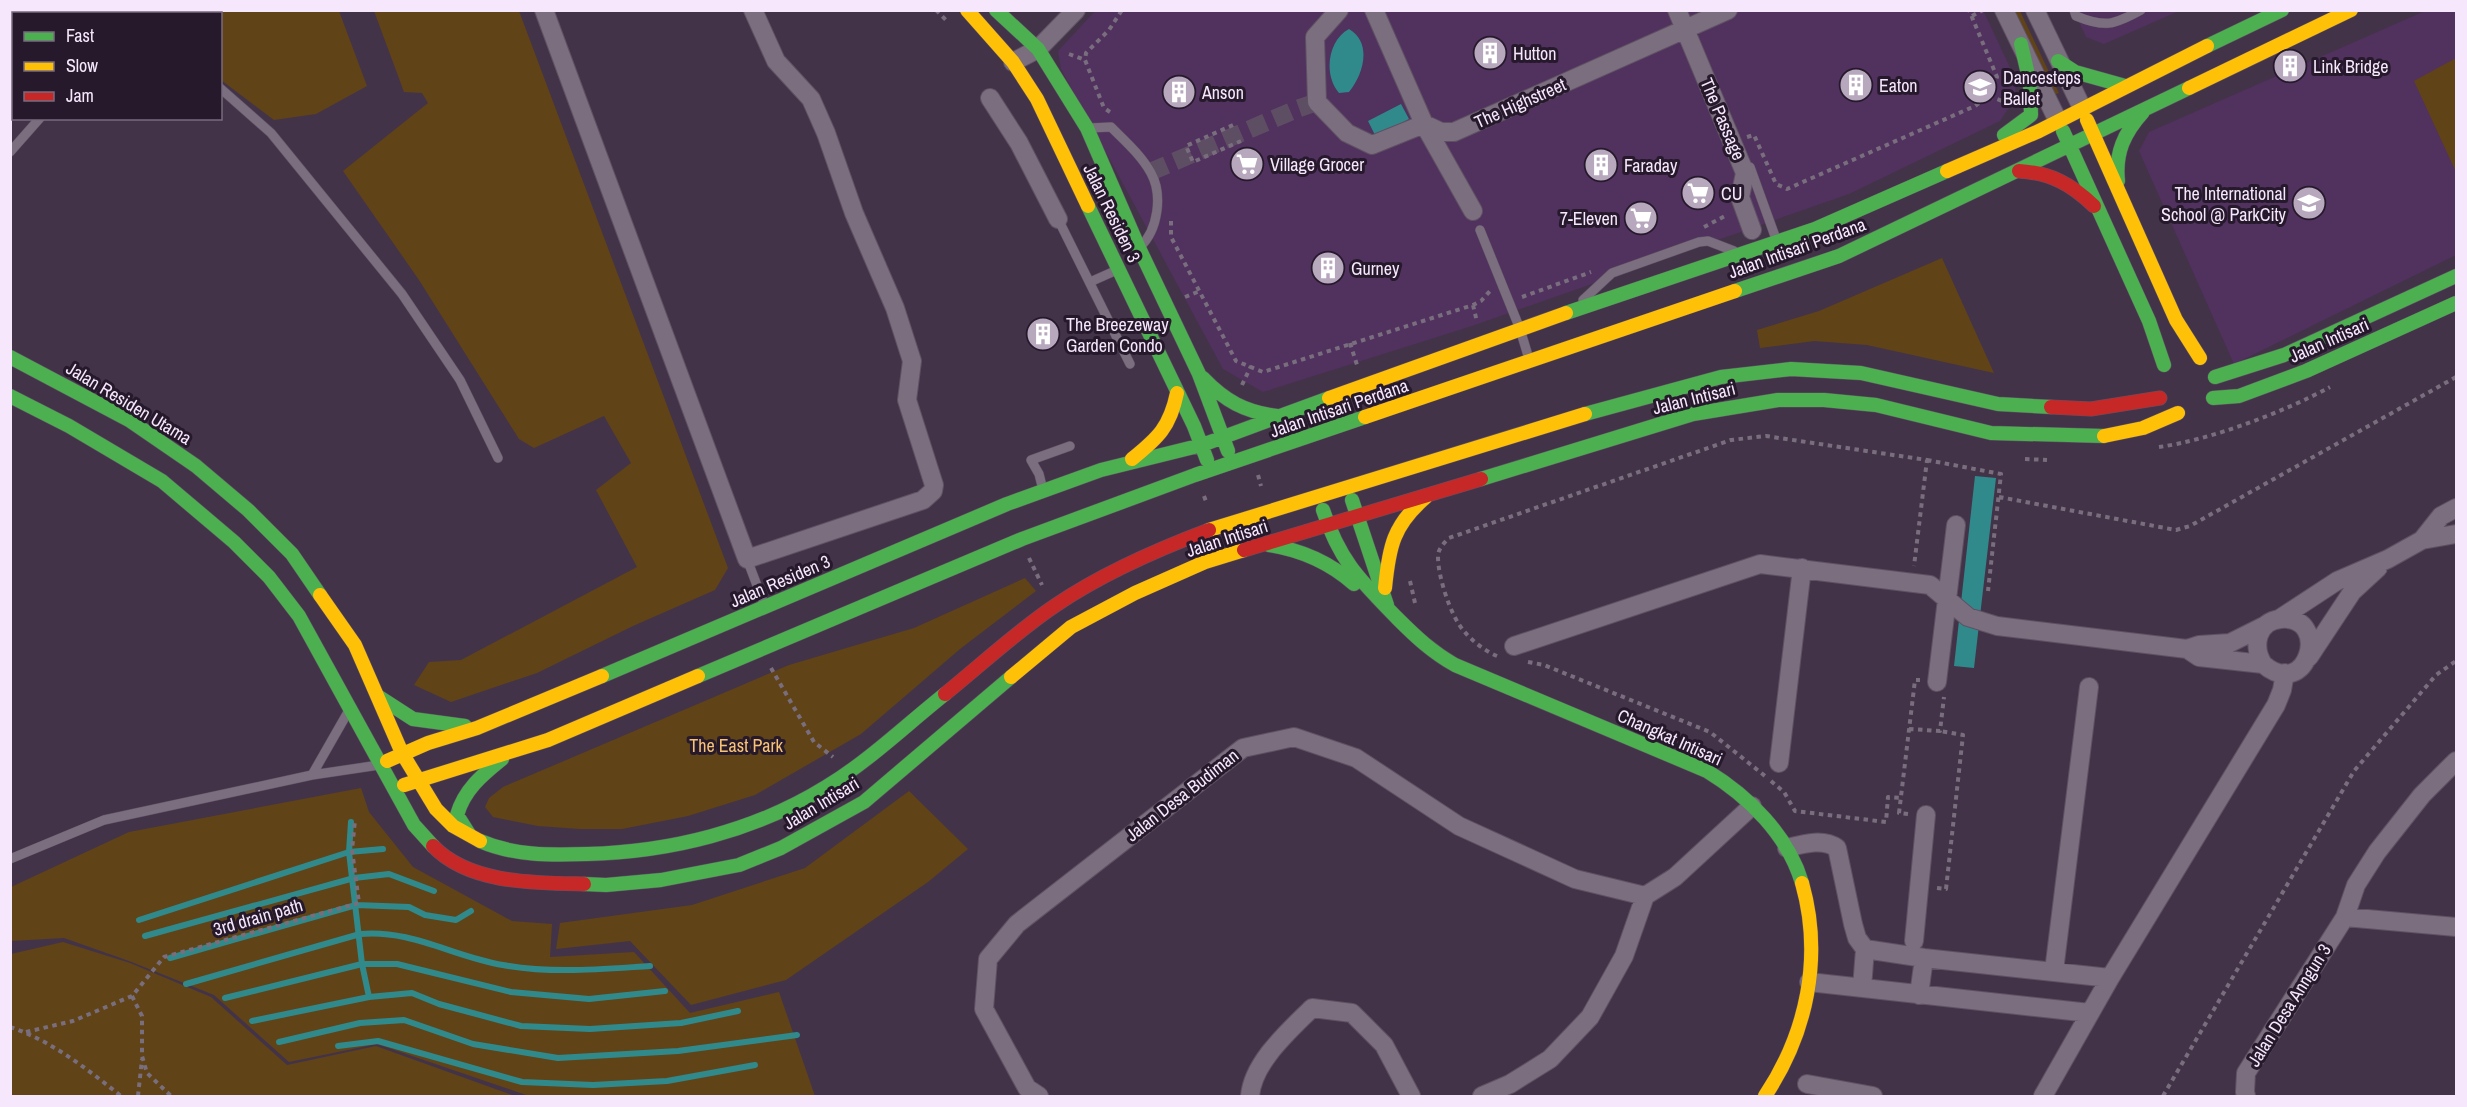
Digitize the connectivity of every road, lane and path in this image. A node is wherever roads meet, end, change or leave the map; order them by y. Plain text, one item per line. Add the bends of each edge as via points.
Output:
1 (544, 10) edge
2 (753, 10) edge
3 (967, 10) edge
4 (996, 10) edge
5 (1076, 10) edge
6 (1122, 10) edge
7 (1339, 10) edge
8 (1374, 10) edge
9 (1677, 10) edge
10 (1728, 10) edge
11 (1969, 10) edge
12 (1983, 10) edge
13 (2004, 10) edge
14 (2035, 10) edge
15 (2074, 10) edge
16 (2141, 10) edge
17 (2351, 10) edge
18 (2272, 12) edge
19 (1971, 16) junction
20 (1686, 30) junction
21 (2020, 44) junction
22 (1038, 49) junction
23 (1074, 57) dead end
24 (1085, 60) junction
25 (2058, 61) junction
26 (1013, 62) junction
27 (2125, 86) junction
28 (222, 90) edge
29 (1989, 96) junction
30 (990, 98) dead end
31 (2011, 104) dead end
32 (2082, 108) junction
33 (2148, 108) junction
34 (1115, 115) dead end
35 (38, 120) edge
36 (2058, 121) junction
37 (1424, 124) junction
38 (1233, 125) dead end
39 (1087, 128) junction
40 (2094, 134) junction
41 (1241, 141) dead end
42 (2071, 146) junction
43 (1739, 150) junction
44 (10, 152) edge
45 (1950, 168) junction
46 (2019, 171) junction
47 (2120, 191) junction
48 (1744, 207) junction
49 (1473, 211) dead end
50 (2101, 212) junction
51 (1171, 217) dead end
52 (1058, 219) joint
53 (1702, 228) dead end
54 (1480, 230) dead end
55 (1752, 230) dead end
56 (1778, 242) junction
57 (1139, 248) junction
58 (1743, 254) junction
59 (1119, 269) junction
60 (1598, 270) dead end
61 (2457, 276) edge
62 (1090, 282) junction
63 (1492, 289) dead end
64 (1519, 298) dead end
65 (2457, 303) edge
66 (1473, 305) junction
67 (1574, 311) junction
68 (1477, 323) dead end
69 (1520, 328) junction
70 (1350, 343) junction
71 (10, 357) edge
72 (2200, 358) junction
73 (1530, 360) junction
74 (1130, 364) dead end
75 (1251, 366) junction
76 (1357, 366) dead end
77 (1198, 374) junction
78 (2215, 377) junction
79 (2457, 377) edge
80 (2160, 381) junction
81 (1240, 388) dead end
82 (1177, 393) junction
83 (10, 396) edge
84 (1277, 416) junction
85 (1223, 436) junction
86 (1070, 446) dead end
87 (1202, 446) junction
88 (498, 458) dead end
89 (1927, 460) dead end
90 (1127, 463) junction
91 (1232, 463) junction
92 (1212, 471) junction
93 (1348, 486) junction
94 (1043, 492) junction
95 (1202, 492) dead end
96 (1431, 493) junction
97 (1318, 495) junction
98 (1999, 497) junction
99 (1207, 504) dead end
100 (2457, 508) edge
101 (1357, 516) junction
102 (1328, 525) junction
103 (1956, 525) dead end
104 (2457, 534) edge
105 (2422, 540) junction
106 (1263, 544) junction
107 (1029, 557) dead end
108 (747, 559) junction
109 (2388, 559) junction
110 (1802, 568) junction
111 (1042, 585) dead end
112 (1988, 591) dead end
113 (1947, 599) junction
114 (1383, 602) junction
115 (765, 607) junction
116 (2272, 623) junction
117 (1514, 646) dead end
118 (2187, 649) junction
119 (2308, 657) junction
120 (2457, 661) edge
121 (2263, 664) junction
122 (771, 668) dead end
123 (2285, 674) junction
124 (1937, 682) junction
125 (2089, 687) dead end
126 (380, 697) junction
127 (350, 708) junction
128 (477, 728) junction
129 (1909, 729) junction
130 (1940, 732) junction
131 (402, 753) junction
132 (507, 756) junction
133 (837, 760) dead end
134 (2457, 761) edge
135 (1779, 763) dead end
136 (379, 765) junction
137 (312, 775) junction
138 (419, 780) junction
139 (393, 790) junction
140 (1752, 806) junction
141 (1926, 815) joint
142 (355, 820) dead end
143 (469, 834) junction
144 (1787, 848) junction
145 (10, 858) edge
146 (1919, 886) junction
147 (1645, 896) junction
148 (2344, 917) junction
149 (2457, 927) edge
150 (1914, 941) dead end
151 (1865, 949) junction
152 (1924, 958) junction
153 (2054, 971) junction
154 (2110, 978) junction
155 (1809, 982) junction
156 (1862, 988) junction
157 (1919, 995) junction
158 (132, 996) junction
159 (2090, 1014) junction
160 (10, 1027) edge
161 (26, 1032) junction
162 (142, 1056) junction
163 (1807, 1084) dead end
164 (121, 1096) edge
165 (138, 1096) edge
166 (171, 1096) edge
167 (1039, 1096) edge
168 (1250, 1096) edge
169 (1411, 1096) edge
170 (1482, 1096) edge
171 (1765, 1096) edge
172 (1873, 1096) edge
173 (2043, 1096) edge
174 (2163, 1096) edge
175 (2246, 1096) edge

1 - 108 street
2 - 108 street via 776,61 811,99 895,308 912,361 907,400 934,485 923,500
3 - 26 street, Jalan Residen 3
4 - 22 street, Jalan Residen 3
5 - 22 street
6 - 24 path
7 - 37 street via 1315,37 1317,102 1347,133 1372,145
8 - 37 street
9 - 20 street, The Passage
10 - 20 street, The Highstreet
11 - 19 path
12 - 19 path
13 - 21 street
14 - 25 street
15 - 16 lane via 2076,16 2097,25 2117,23
17 - 33 street, Jalan Intisari Perdana
18 - 27 street, Jalan Intisari Perdana
19 - 29 path via 1997,77
20 - 37 street, The Highstreet via 1454,132 1441,132
20 - 43 street, The Passage
21 - 36 street
21 - 45 street via 2030,83 2031,115
22 - 26 street
22 - 39 street, Jalan Residen 3
23 - 24 path
24 - 34 path via 1104,108
25 - 27 street via 2075,72
25 - 32 street
26 - 59 street, Jalan Residen 3 via 1037,99
27 - 32 street, Jalan Intisari Perdana
28 - 88 lane via 271,133 402,294 460,380
29 - 31 path
29 - 43 path via 1975,106 1787,189 1776,184 1754,135
30 - 52 street via 1019,143
32 - 36 street, Jalan Intisari Perdana
32 - 40 street
33 - 40 street, Jalan Intisari Perdana
33 - 47 street via 2128,128 2120,145 2116,166
35 - 44 lane
36 - 42 street
36 - 45 street, Jalan Intisari Perdana
37 - 49 street
38 - 41 path via 1186,146 1193,162
39 - 57 street, Jalan Residen 3
39 - 57 lane via 1111,127 1152,175 1158,208 1150,238
40 - 42 street, Jalan Intisari Perdana
40 - 47 street
42 - 46 street, Jalan Intisari Perdana
42 - 50 street
43 - 48 street, The Passage via 1745,172 1740,197
43 - 56 lane
45 - 56 street, Jalan Intisari Perdana
46 - 50 street via 2052,174
46 - 73 street, Jalan Intisari Perdana via 1839,256
47 - 72 street via 2176,320
48 - 53 path
48 - 55 street, The Passage
50 - 80 street via 2149,321
51 - 75 path via 1171,237 1236,361
52 - 62 lane
54 - 69 lane
56 - 58 street, Jalan Intisari Perdana
57 - 77 street, Jalan Residen 3
58 - 67 street, Jalan Intisari Perdana
58 - 67 lane via 1708,241 1699,242 1612,273
59 - 62 lane
59 - 82 street, Jalan Residen 3
60 - 64 path
61 - 78 street, Jalan Intisari via 2283,355
62 - 74 lane
63 - 66 path
65 - 78 street, Jalan Intisari via 2306,371 2239,396 2210,402 2216,388
66 - 68 path
66 - 70 path
67 - 69 street, Jalan Intisari Perdana
69 - 73 lane
69 - 84 street, Jalan Intisari Perdana
70 - 75 path via 1263,372
70 - 76 path
71 - 126 street, Jalan Residen Utama via 129,420 196,466 248,510 292,554 319,592 355,645
72 - 78 street
72 - 80 street, Jalan Intisari via 2180,355 2171,359
73 - 91 street, Jalan Intisari Perdana
75 - 81 path
77 - 84 street via 1238,408
77 - 85 street, Jalan Residen 3
79 - 98 path via 2190,526 2176,530
80 - 93 street, Jalan Intisari via 2091,409 1998,404 1861,373 1791,369 1721,377 1628,401
80 - 96 street, Jalan Intisari via 2168,407 2183,414 2107,436 1991,433 1876,405 1778,400 1693,414
82 - 87 street, Jalan Residen 3
82 - 90 street via 1164,433
83 - 127 street via 162,481 234,542 298,616
84 - 85 street, Jalan Intisari Perdana
85 - 87 street, Jalan Residen 3
85 - 91 street, Jalan Residen 3
86 - 94 lane via 1031,460
87 - 90 street, Jalan Residen 3
87 - 92 street, Jalan Residen 3
89 - 98 path via 2001,474
90 - 94 street, Jalan Residen 3
91 - 92 street
92 - 132 street via 1022,539
93 - 97 street, Jalan Intisari
93 - 101 street, Changkat Intisari
94 - 115 street, Jalan Residen 3
95 - 99 path
96 - 101 street, Jalan Intisari
96 - 114 street via 1407,511 1398,525 1388,556
97 - 102 street, Changkat Intisari
97 - 143 street, Jalan Intisari via 1207,531 1127,564 1081,589 1054,606 846,774 767,817 700,840 624,854 510,852
98 - 112 path
100 - 105 street via 2441,516
101 - 102 street, Jalan Intisari
101 - 114 street, Changkat Intisari
102 - 106 street, Jalan Intisari
102 - 114 street, Changkat Intisari via 1352,573
103 - 113 street
104 - 105 street
105 - 109 street
106 - 114 street via 1294,548 1323,561
106 - 139 street, Jalan Intisari via 1205,562 1071,627 864,802 781,848 739,865 661,880 606,885 500,879 468,869 437,850 414,825
107 - 111 path
108 - 115 lane
109 - 116 street via 2337,581
109 - 119 street via 2352,592
110 - 113 street via 1930,585
110 - 117 street via 1760,564
110 - 135 street
113 - 118 street via 1968,617 1997,626
113 - 124 street
114 - 140 street, Changkat Intisari via 1429,649 1455,665 1707,771 1721,778
115 - 128 street, Jalan Residen 3
116 - 118 street via 2230,643
116 - 119 street via 2287,619 2302,626 2310,641
116 - 121 street via 2257,641
118 - 121 street via 2199,657
119 - 123 street via 2299,669
120 - 174 path via 2436,675 2354,771
121 - 123 street
122 - 133 path via 814,742
123 - 154 street via 2276,705
124 - 129 path via 1915,680
124 - 130 path via 1946,683
125 - 153 street
126 - 128 street via 412,719
126 - 131 street, Jalan Residen Utama
127 - 136 street
127 - 137 lane
128 - 131 street, Jalan Residen 3
129 - 130 path
129 - 141 path via 1899,813
130 - 146 path via 1963,735 1946,888
131 - 136 street, Jalan Residen 3
131 - 138 street, Jalan Residen Utama
132 - 138 street
132 - 143 street via 466,793 457,815
134 - 148 street, Jalan Desa Anngun 3 via 2422,795 2377,852 2356,885
136 - 137 lane
136 - 139 street, Jalan Intisari
137 - 145 lane via 104,820
138 - 139 street
138 - 143 street, Jalan Intisari via 444,818
140 - 144 street, Changkat Intisari
140 - 147 street via 1674,877
141 - 146 street
142 - 158 path, 3rd drain path via 352,850 359,903 164,957
144 - 151 street via 1830,843 1837,848 1853,924
144 - 155 street, Changkat Intisari via 1798,869 1811,926
146 - 150 street
147 - 167 street, Jalan Desa Budiman via 1575,879 1459,826 1356,758 1294,737 1243,748 1017,924 988,959 984,1009 1027,1088
147 - 170 street via 1623,956 1590,1017 1550,1059
148 - 149 street
148 - 175 street, Jalan Desa Anngun 3 via 2247,1073
151 - 152 street
151 - 156 street
152 - 153 street
152 - 157 street
153 - 154 street
154 - 159 street
155 - 156 street
155 - 171 street, Changkat Intisari via 1800,1027 1788,1060
156 - 157 street
157 - 159 street
158 - 161 path via 73,1021
158 - 162 path via 142,1016
159 - 173 street
160 - 161 path
161 - 164 path via 79,1063
162 - 165 path
162 - 166 path via 147,1073
163 - 172 street
168 - 169 street via 1251,1086 1275,1043 1312,1008 1352,1013 1384,1045

